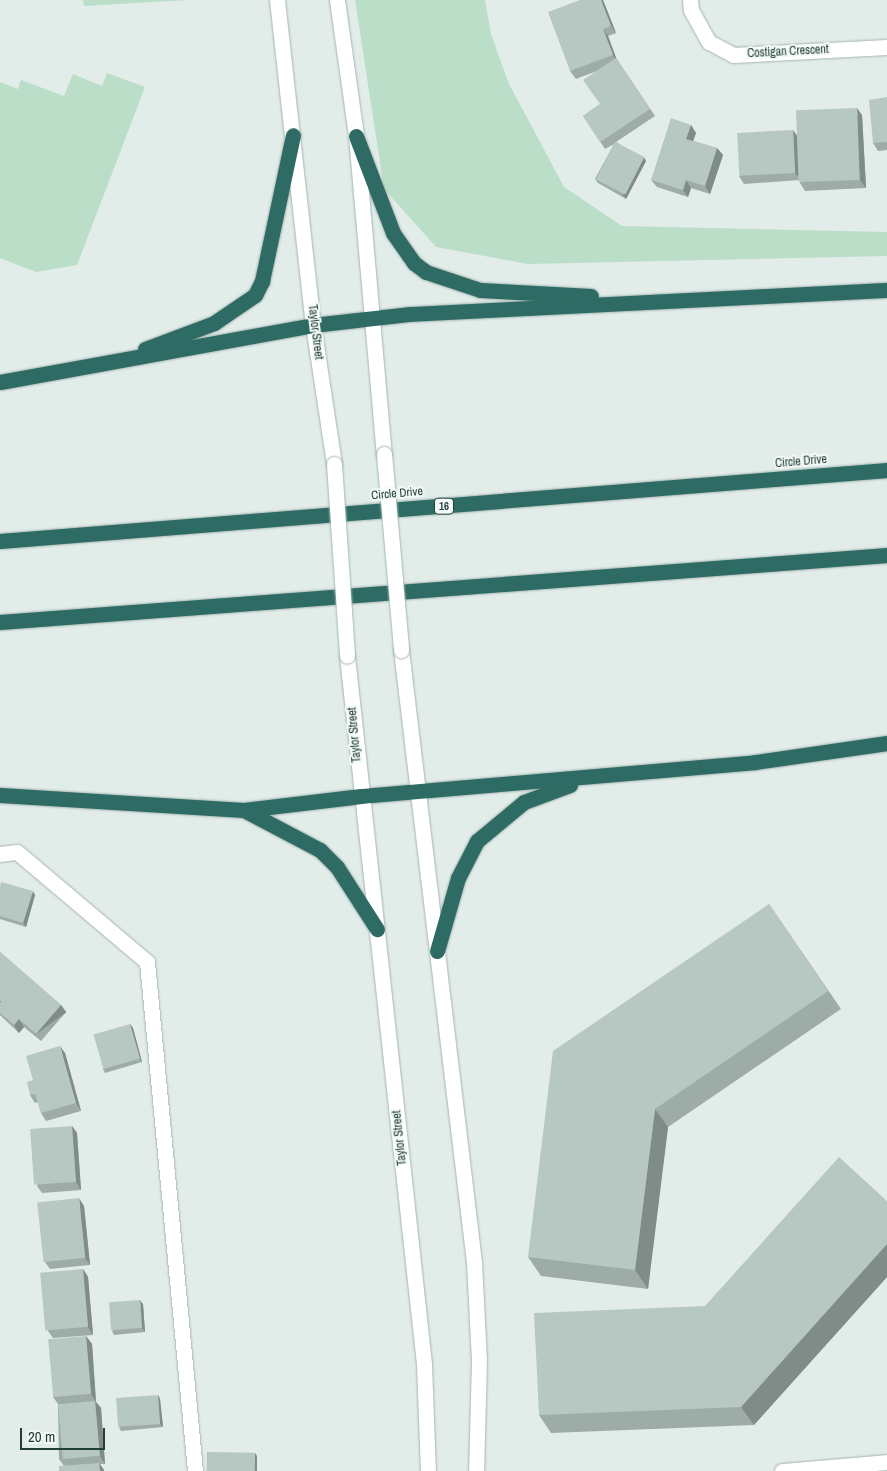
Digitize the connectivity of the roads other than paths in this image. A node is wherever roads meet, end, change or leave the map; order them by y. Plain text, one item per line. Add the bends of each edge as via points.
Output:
1 (277, 0) edge
2 (337, 0) edge
3 (690, 0) edge
4 (887, 46) edge
5 (293, 135) junction
6 (356, 136) junction
7 (887, 290) edge
8 (675, 300) junction
9 (373, 319) junction
10 (313, 325) junction
11 (97, 365) junction
12 (0, 382) edge
13 (887, 470) edge
14 (0, 541) edge
15 (887, 555) edge
16 (0, 622) edge
17 (887, 743) edge
18 (590, 778) junction
19 (418, 792) junction
20 (0, 795) edge
21 (361, 796) junction
22 (244, 810) junction
23 (0, 854) edge
24 (377, 929) junction
25 (437, 951) junction
26 (887, 1462) edge
27 (195, 1471) edge
28 (428, 1471) edge
29 (476, 1471) edge
30 (782, 1471) edge

1 - 5 main road, Taylor Street
2 - 6 main road
3 - 4 main road, Costigan Crescent via 691,10 709,42 733,55
5 - 10 main road, Taylor Street
5 - 11 highway via 262,281 255,295 214,323
6 - 8 highway via 393,233 414,263 426,272 480,290
6 - 9 main road
7 - 8 highway
8 - 9 highway via 410,314
9 - 10 highway
9 - 19 main road, bridge via 401,650
10 - 11 highway
10 - 21 main road, Taylor Street, bridge via 334,464
11 - 12 highway
13 - 14 highway, Circle Drive / 16
15 - 16 highway
17 - 18 highway via 755,762
18 - 19 highway
18 - 25 highway via 524,802 477,841 458,878
19 - 21 highway
19 - 25 main road
20 - 22 highway
21 - 22 highway
21 - 24 main road, Taylor Street
22 - 24 highway via 320,850 338,867
23 - 27 main road via 17,852 147,962
24 - 28 main road, Taylor Street via 424,1364
25 - 29 main road via 474,1262 479,1360
26 - 30 main road

